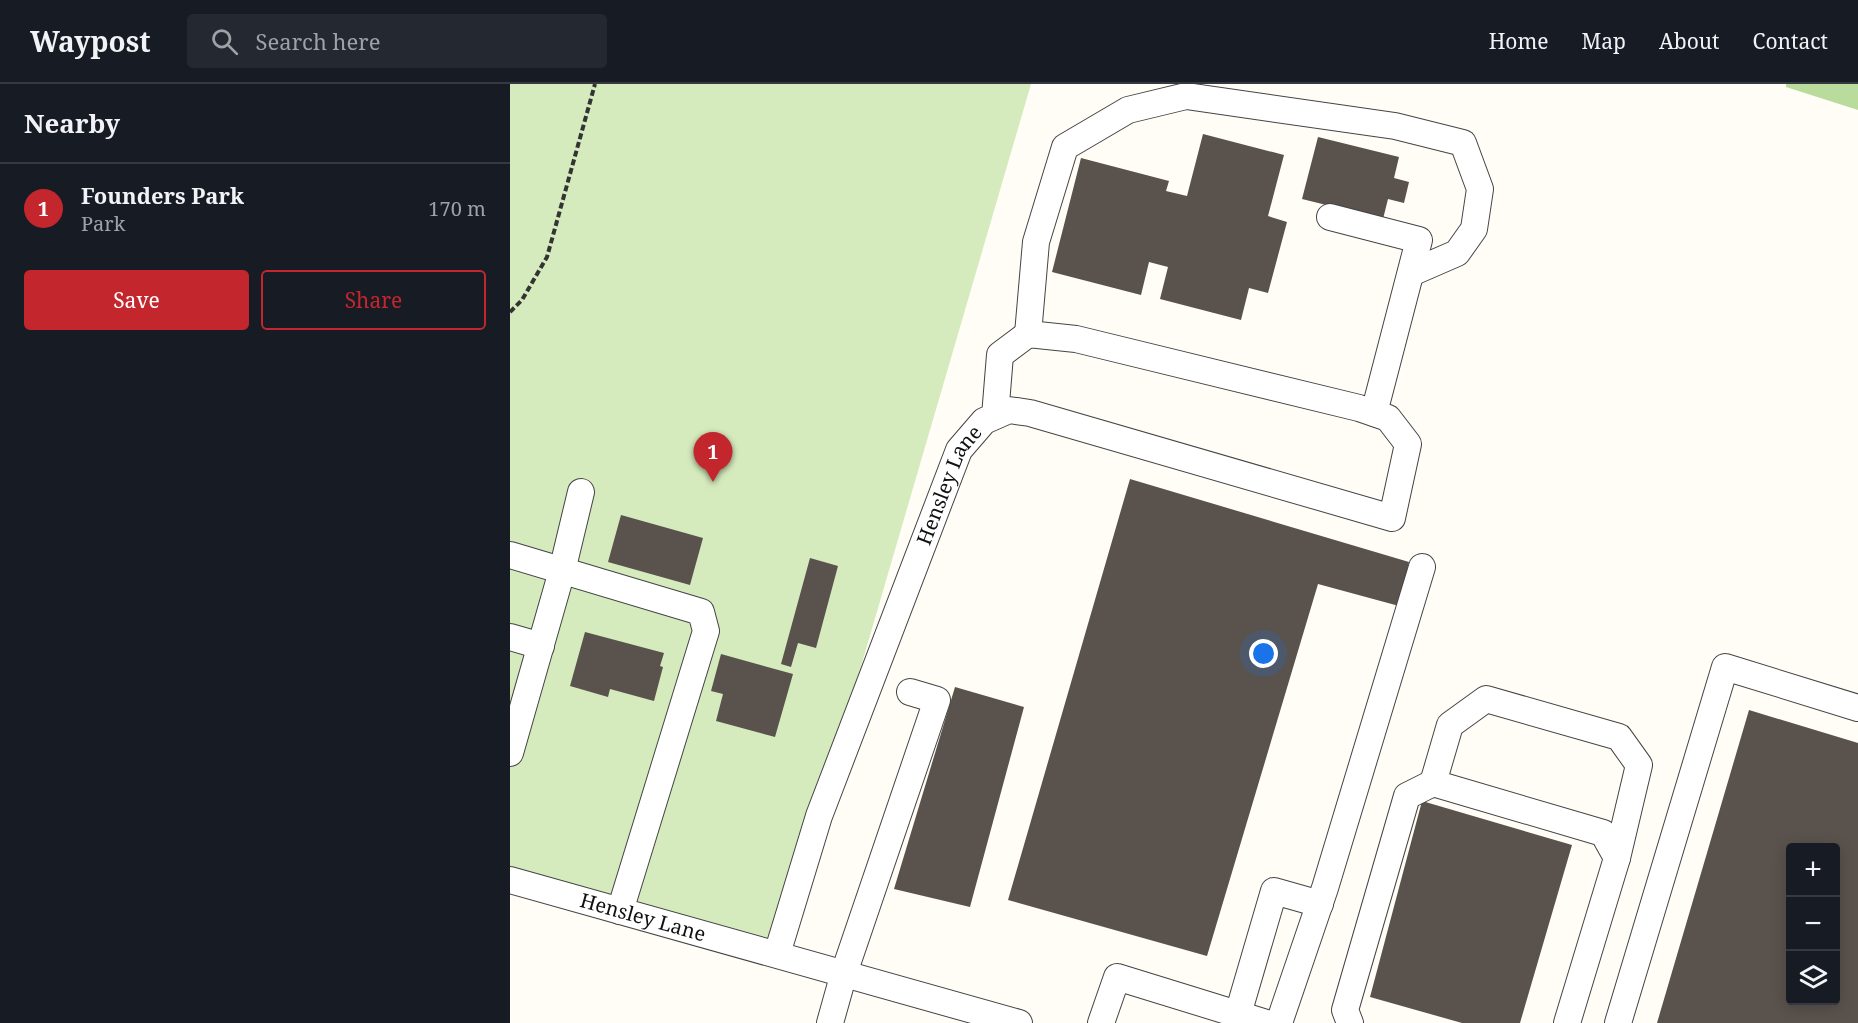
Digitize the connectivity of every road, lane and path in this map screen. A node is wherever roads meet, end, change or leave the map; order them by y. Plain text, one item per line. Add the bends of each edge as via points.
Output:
1 (595, 84) edge
2 (1330, 217) dead end
3 (1410, 273) junction
4 (510, 312) edge
5 (1028, 334) junction
6 (1374, 414) junction
7 (994, 416) junction
8 (581, 492) dead end
9 (510, 555) edge
10 (1422, 567) dead end
11 (562, 571) junction
12 (510, 637) edge
13 (541, 646) junction
14 (910, 692) dead end
15 (1858, 708) edge
16 (510, 753) edge
17 (1433, 783) junction
18 (1617, 858) junction
19 (510, 880) edge
20 (1320, 904) junction
21 (621, 911) junction
22 (777, 954) junction
23 (844, 973) junction
24 (1238, 1014) junction
25 (830, 1023) edge
26 (1019, 1023) edge
27 (1101, 1023) edge
28 (1266, 1023) edge
29 (1279, 1023) edge
30 (1350, 1023) edge
31 (1567, 1023) edge
32 (1618, 1023) edge

1 - 4 path via 547,257 522,300
2 - 3 street via 1419,240
3 - 5 street via 1456,254 1474,229 1480,189 1464,142 1395,126 1186,96 1128,110 1065,147 1036,242
3 - 6 street
5 - 6 street via 1076,339
5 - 7 street via 1000,355
6 - 7 street, Hensley Lane via 1388,418 1408,444 1392,518 1030,413 1009,410
7 - 22 street, Hensley Lane via 984,421 959,450 819,816
8 - 11 street
9 - 11 street
10 - 20 street
11 - 13 street
11 - 21 street via 701,612 706,631
12 - 13 street
13 - 16 street
14 - 23 street via 937,700
15 - 32 street via 1725,667
17 - 18 street via 1603,833
17 - 18 street via 1450,725 1486,699 1619,736 1639,765
17 - 30 street via 1407,796 1345,1010
18 - 31 street
19 - 21 street, Hensley Lane
20 - 24 street via 1274,891
20 - 29 street
21 - 22 street, Hensley Lane
22 - 23 street, Hensley Lane
23 - 25 street
23 - 26 street, Hensley Lane
24 - 27 street via 1117,977
24 - 28 street

